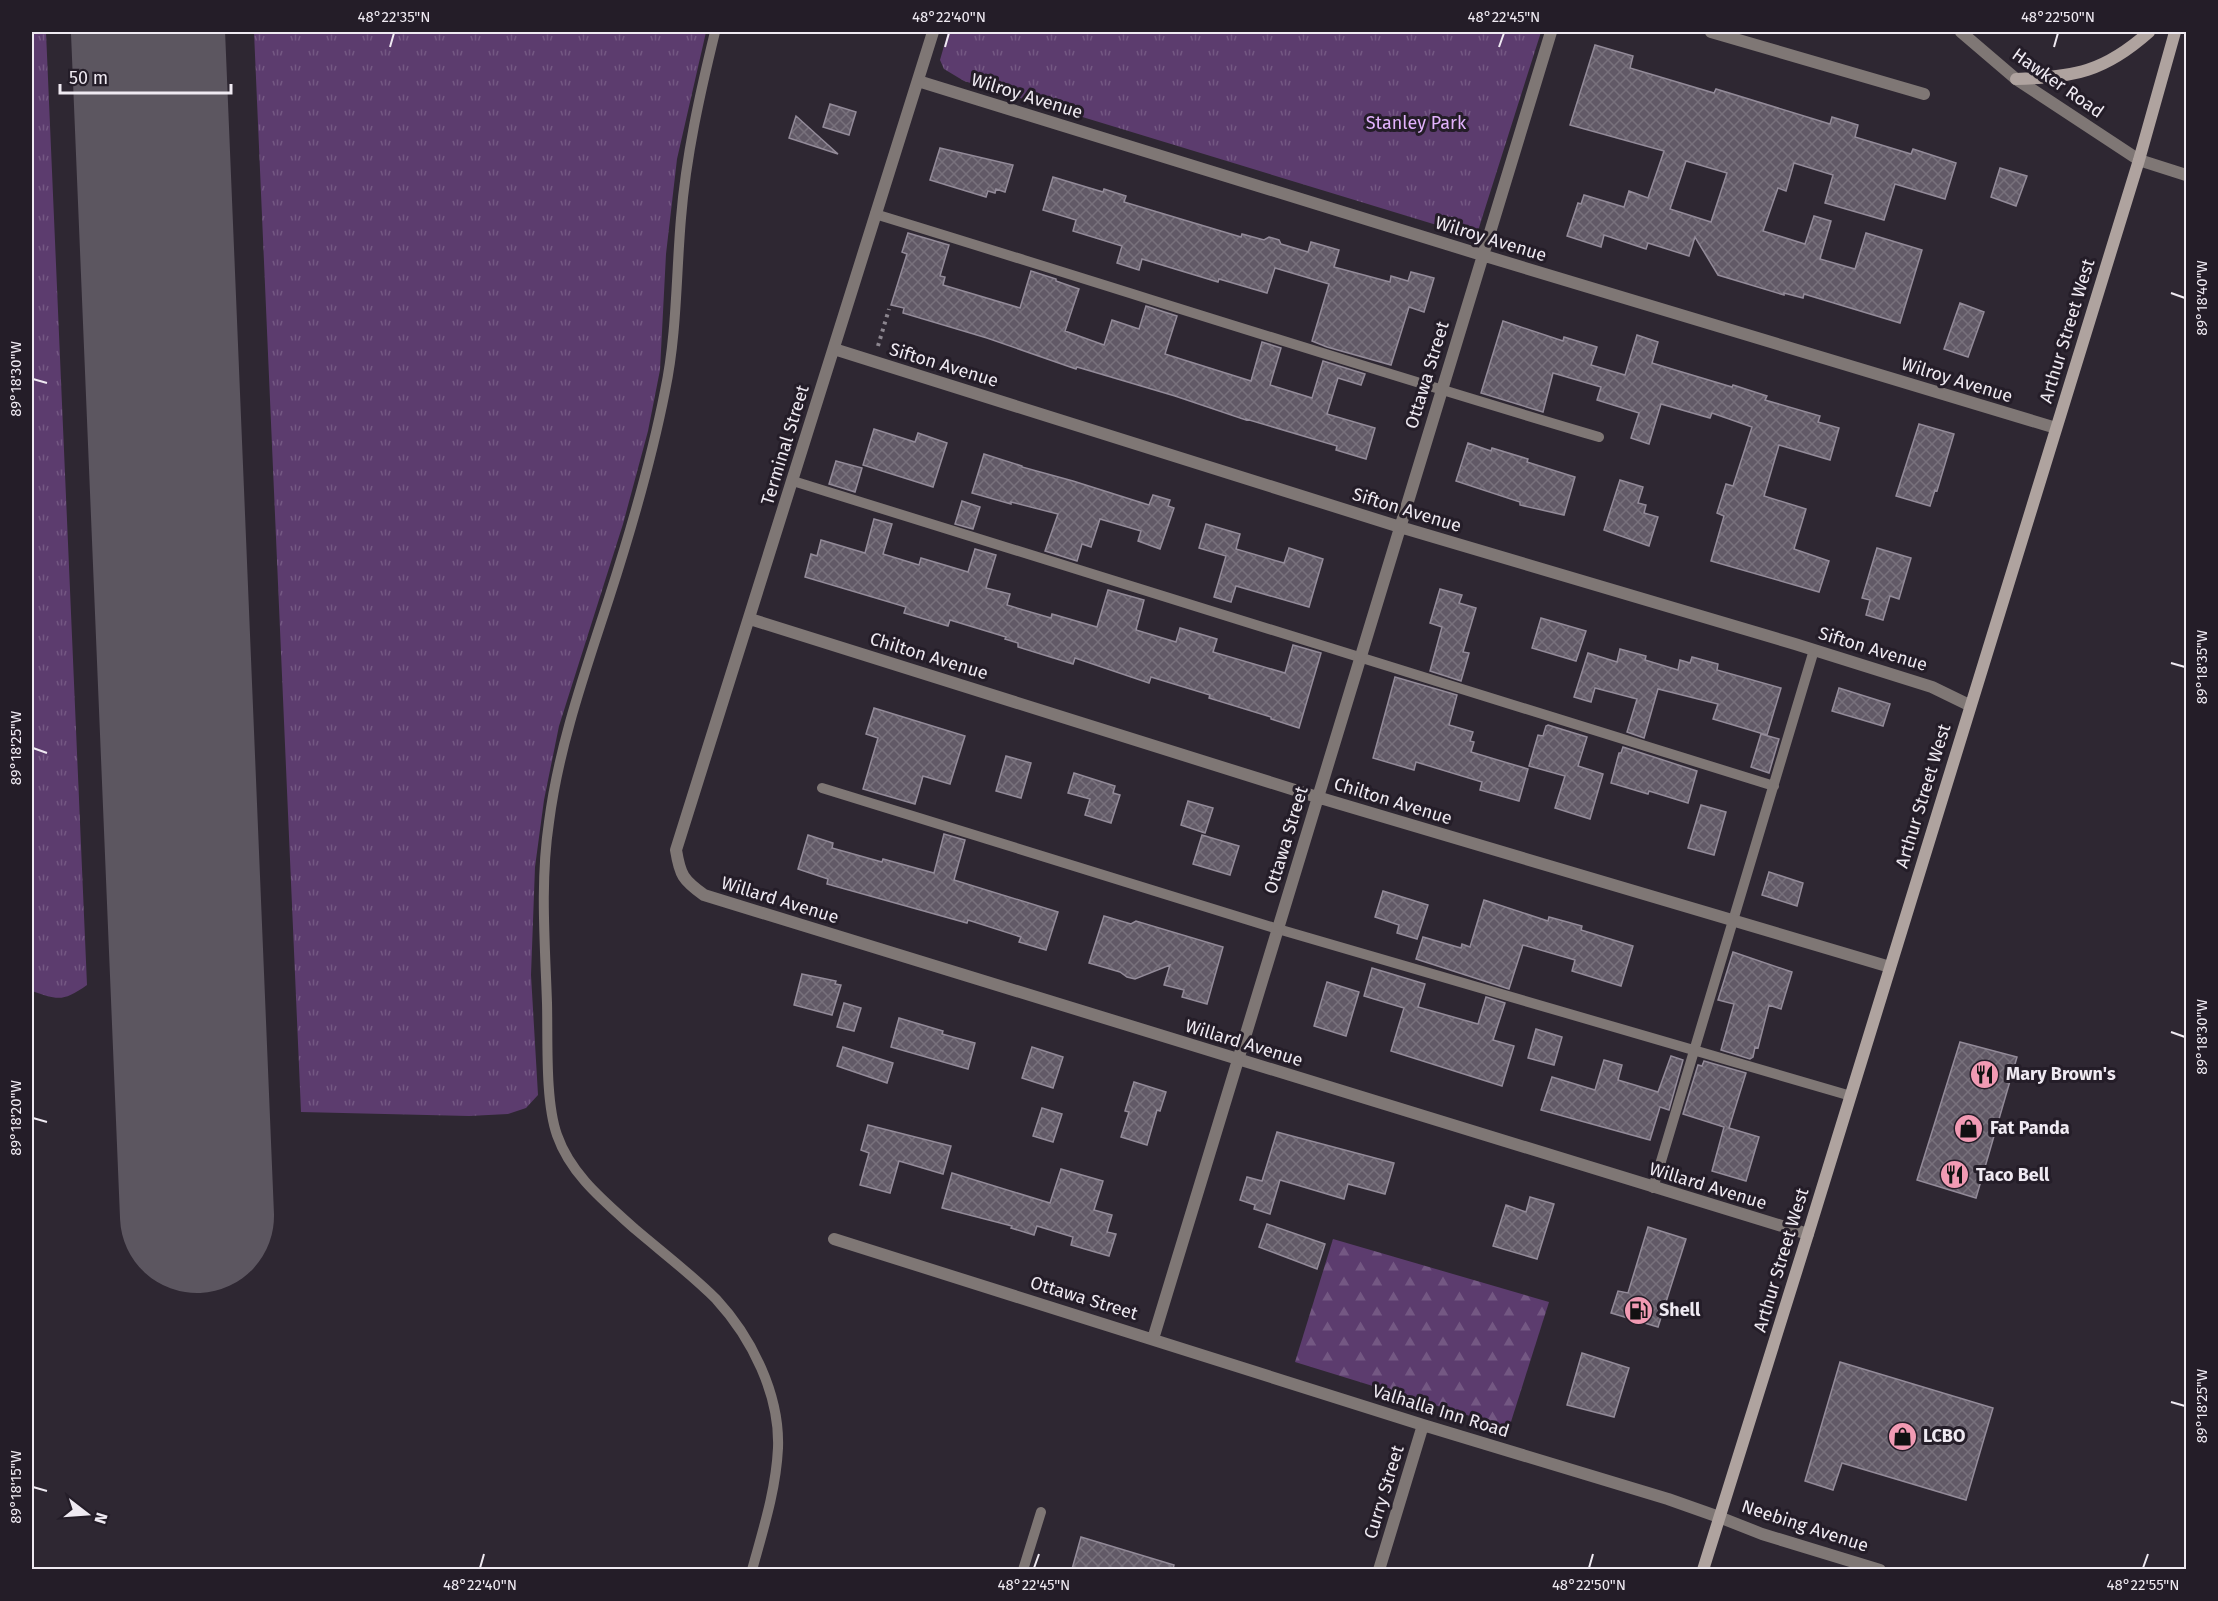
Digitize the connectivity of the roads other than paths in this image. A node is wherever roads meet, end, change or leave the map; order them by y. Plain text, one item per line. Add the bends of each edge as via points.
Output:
1 (715, 32) edge
2 (933, 32) edge
3 (1551, 32) edge
4 (1711, 32) edge
5 (1961, 32) edge
6 (2149, 32) edge
7 (2175, 32) edge
8 (2016, 79) junction
9 (918, 81) junction
10 (1924, 94) dead end
11 (2139, 160) junction
12 (2187, 175) edge
13 (875, 214) junction
14 (1482, 255) junction
15 (834, 349) junction
16 (1441, 391) junction
17 (2056, 428) junction
18 (1599, 437) dead end
19 (793, 481) junction
20 (1400, 527) junction
21 (750, 619) junction
22 (1814, 650) junction
23 (1360, 659) junction
24 (1970, 705) junction
25 (1774, 786) junction
26 (822, 788) dead end
27 (1317, 796) junction
28 (679, 870) joint
29 (1734, 921) junction
30 (1278, 929) junction
31 (1890, 967) junction
32 (1694, 1051) junction
33 (1239, 1060) junction
34 (1851, 1096) junction
35 (1653, 1188) junction
36 (1809, 1234) junction
37 (834, 1239) dead end
38 (1153, 1339) junction
39 (1423, 1425) junction
40 (1041, 1512) dead end
41 (1719, 1516) junction
42 (752, 1569) edge
43 (1023, 1569) edge
44 (1379, 1569) edge
45 (1703, 1569) edge
46 (1880, 1569) edge

1 - 42 lane via 688,164 675,327 665,395 637,509 580,682 560,762 543,883 550,1094 556,1134 577,1175 714,1298 738,1326 759,1363 774,1407 778,1446 771,1503
2 - 9 street, Terminal Street
3 - 14 street, Ottawa Street
4 - 10 street
5 - 8 street, Hawker Road
6 - 8 main road via 2126,52 2094,68 2058,77
7 - 11 main road, Arthur Street West
8 - 11 street, Hawker Road
9 - 13 street, Terminal Street
9 - 14 street, Wilroy Avenue
11 - 12 street, Hawker Road
11 - 17 main road, Arthur Street West
13 - 15 street, Terminal Street
13 - 16 lane
14 - 16 street, Ottawa Street
14 - 17 street, Wilroy Avenue
15 - 19 street, Terminal Street
15 - 20 street, Sifton Avenue
16 - 18 lane
16 - 20 street, Ottawa Street
17 - 24 main road, Arthur Street West
19 - 21 street, Terminal Street
19 - 23 lane
20 - 22 street, Sifton Avenue
20 - 23 street, Ottawa Street
21 - 27 street, Chilton Avenue
21 - 28 street, Terminal Street via 676,850
22 - 24 street, Sifton Avenue via 1932,687
22 - 25 lane
23 - 25 lane
23 - 27 street, Ottawa Street
24 - 31 main road, Arthur Street West
25 - 29 lane
26 - 30 lane
27 - 29 street, Chilton Avenue
27 - 30 street, Ottawa Street
28 - 33 street, Willard Avenue via 704,895
29 - 31 street, Chilton Avenue
29 - 32 lane
30 - 32 lane
30 - 33 street, Ottawa Street
31 - 34 main road, Arthur Street West
32 - 34 lane
32 - 35 lane
33 - 35 street, Willard Avenue
33 - 38 street, Ottawa Street
34 - 36 main road, Arthur Street West
35 - 36 street, Willard Avenue
36 - 41 main road, Arthur Street West
37 - 38 street, Ottawa Street
38 - 39 street, Valhalla Inn Road
39 - 41 street, Valhalla Inn Road
39 - 44 street, Curry Street
40 - 43 lane
41 - 45 main road, Arthur Street West
41 - 46 street, Neebing Avenue via 1762,1534

